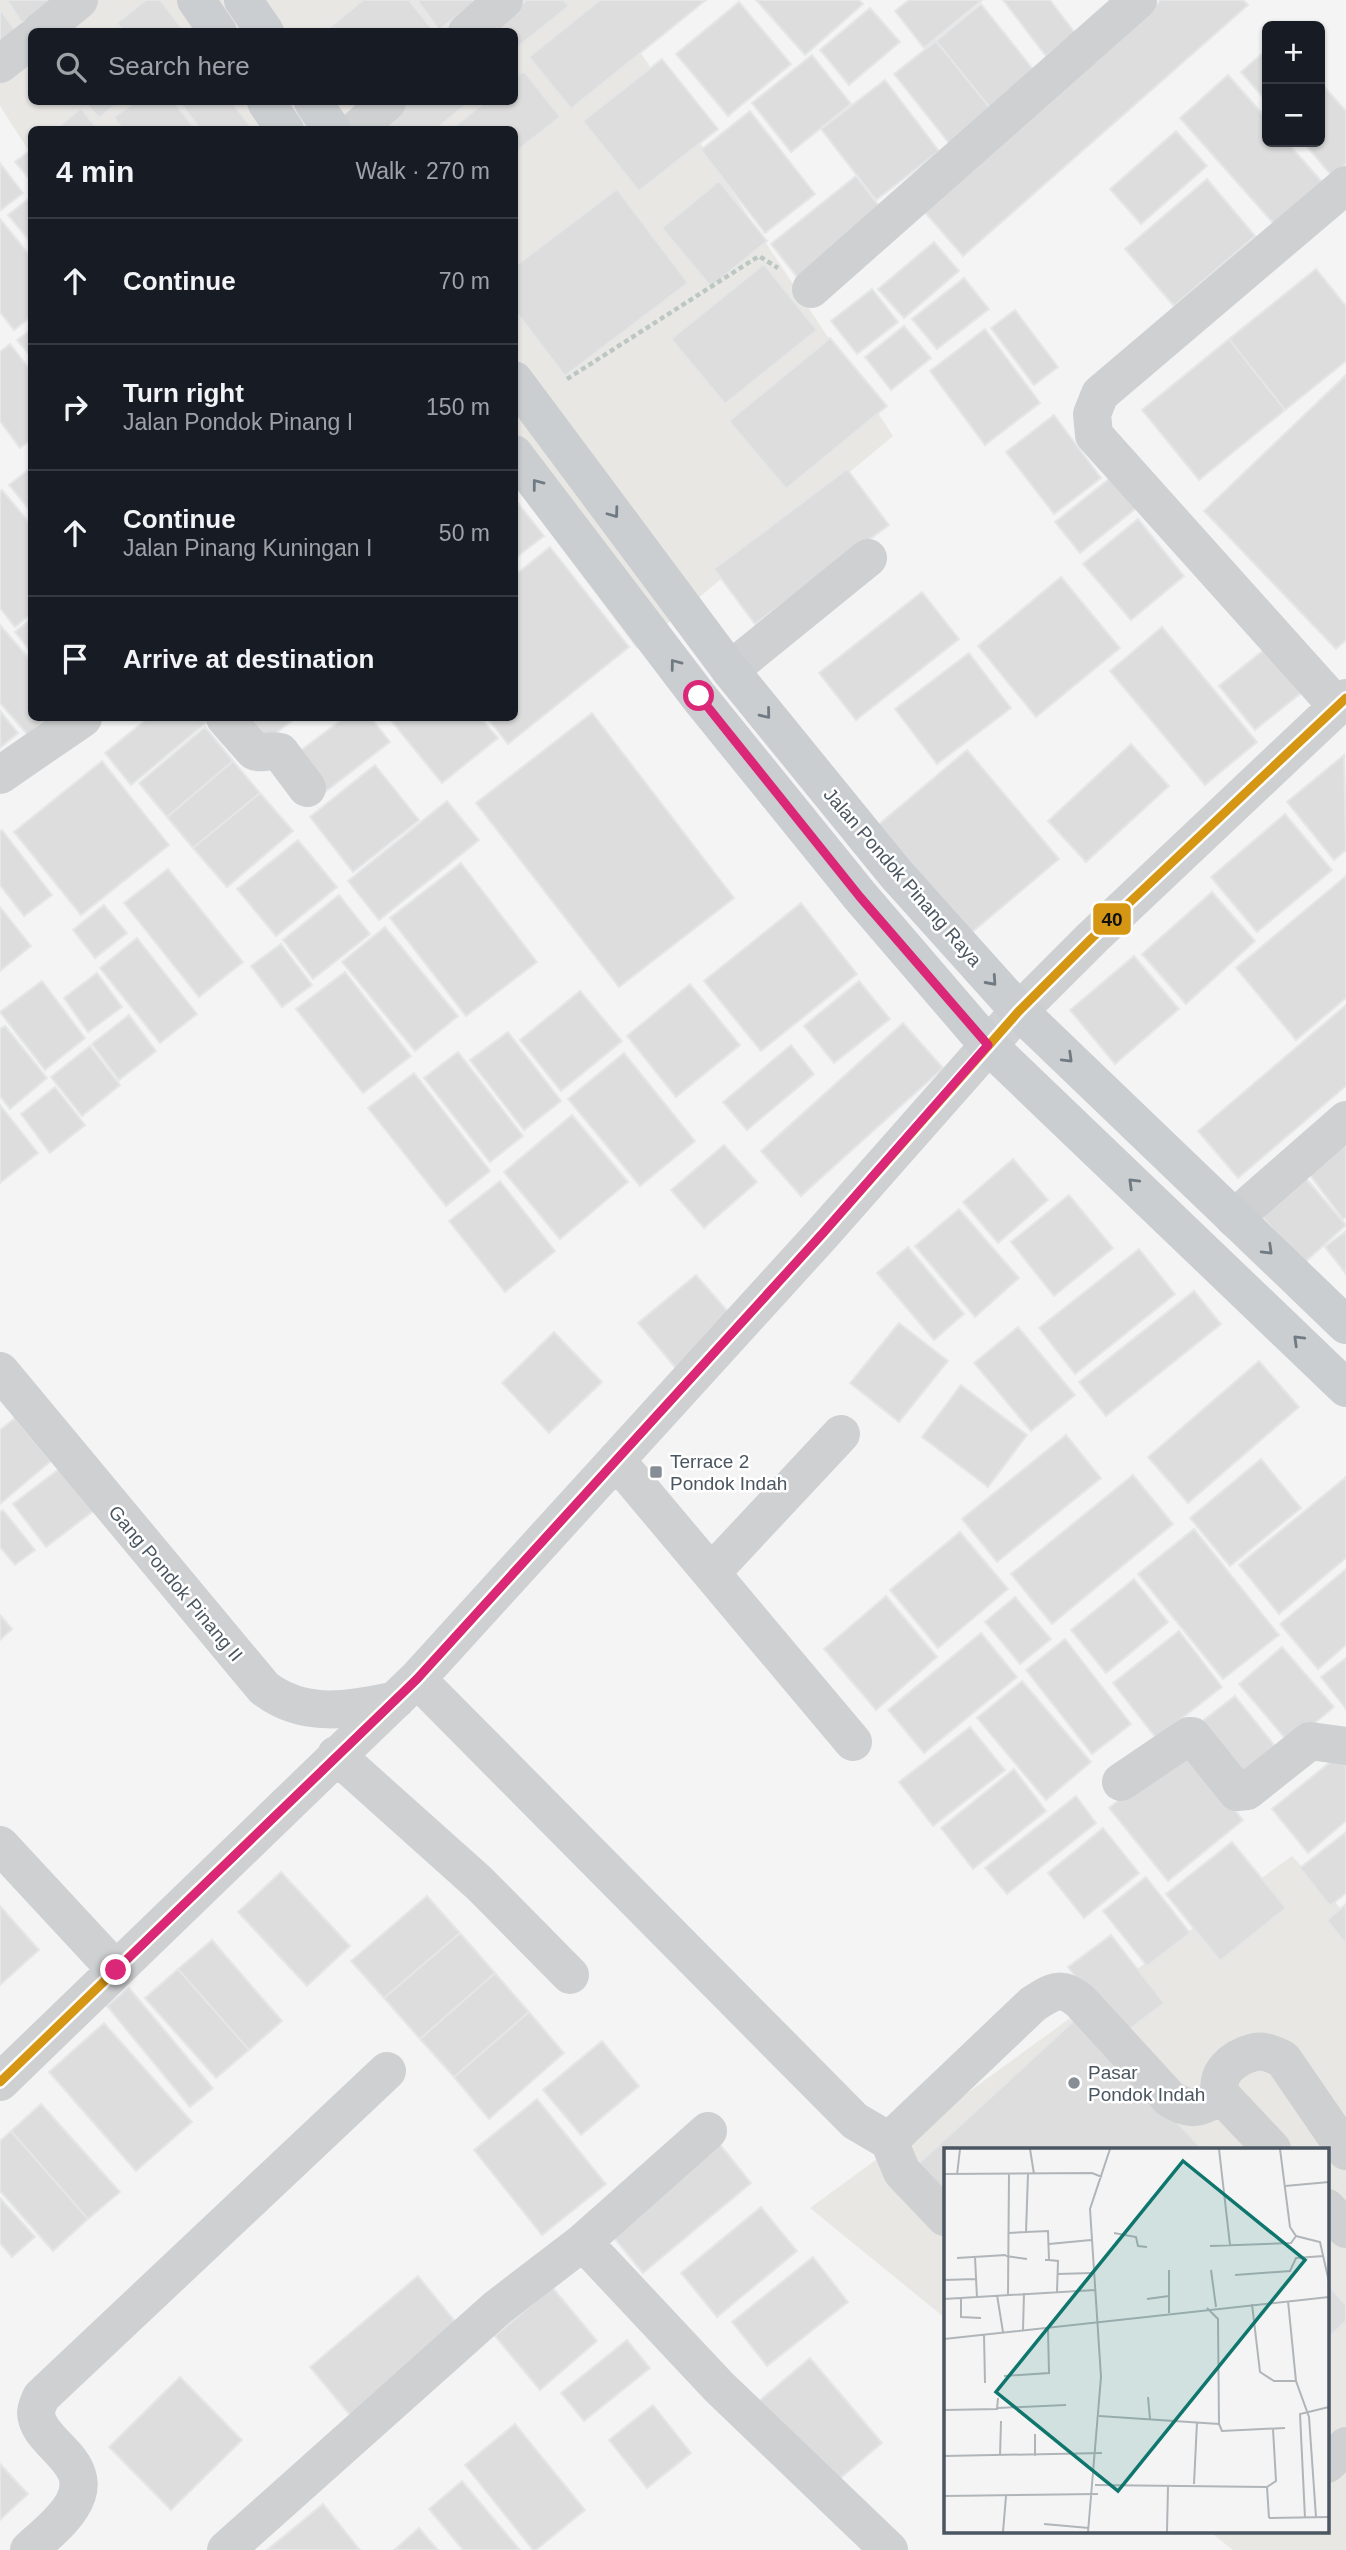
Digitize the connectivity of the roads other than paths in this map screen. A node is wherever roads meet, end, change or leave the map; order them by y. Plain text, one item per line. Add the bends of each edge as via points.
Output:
1 (79, 0) edge
2 (196, 0) edge
3 (243, 0) edge
4 (504, 0) edge
5 (1138, 0) edge
6 (45, 28) edge
7 (215, 28) edge
8 (262, 28) edge
9 (472, 28) edge
10 (28, 41) edge
11 (0, 64) edge
12 (268, 105) edge
13 (315, 105) edge
14 (384, 105) edge
15 (282, 126) edge
16 (329, 126) edge
17 (360, 126) edge
18 (1346, 185) edge
19 (811, 289) road end
20 (520, 400) edge
21 (518, 459) edge
22 (868, 558) dead end
23 (730, 670) junction
24 (1341, 702) edge
25 (79, 721) edge
26 (228, 721) edge
27 (0, 775) edge
28 (307, 788) dead end
29 (1019, 1011) junction
30 (988, 1045) junction
31 (1346, 1120) edge
32 (1234, 1218) junction
33 (1344, 1320) edge
34 (0, 1371) edge
35 (1346, 1388) edge
36 (841, 1434) dead end
37 (616, 1460) junction
38 (711, 1573) junction
39 (376, 1719) junction
40 (853, 1742) dead end
41 (1346, 1746) edge
42 (1121, 1782) dead end
43 (0, 1845) edge
44 (116, 1970) junction
45 (570, 1975) dead end
46 (387, 2071) dead end
47 (0, 2082) edge
48 (1222, 2096) junction
49 (708, 2131) dead end
50 (889, 2141) junction
51 (1271, 2148) edge
52 (1346, 2151) edge
53 (1328, 2209) edge
54 (944, 2216) edge
55 (1346, 2229) edge
56 (583, 2242) junction
57 (1346, 2446) edge
58 (1328, 2462) edge
59 (29, 2550) edge
60 (226, 2550) edge
61 (889, 2550) edge

1 - 6 street
2 - 7 main road
3 - 8 main road
4 - 9 street
5 - 19 street
10 - 11 street
12 - 15 main road
13 - 16 main road
14 - 17 street
18 - 24 street via 1100,394 1092,414 1094,435
20 -> 23 main road, Jalan Pondok Pinang Raya
30 -> 21 main road via 860,897
22 - 23 street
23 -> 29 main road, Jalan Pondok Pinang Raya via 896,874
24 - 29 street
25 - 27 street
26 - 28 street via 257,753 280,752
29 - 30 street
29 -> 32 main road, Jalan Pondok Pinang Raya
35 -> 30 main road
30 - 37 street
31 - 32 street
32 -> 33 main road, Jalan Pondok Pinang Raya
34 - 39 street, Gang Pondok Pinang II via 264,1688 279,1700
36 - 38 street
37 - 38 street
37 - 39 street
38 - 40 street
39 - 44 street
39 - 45 street via 480,1883
39 - 50 street via 855,2121
41 - 42 street via 1311,1741 1242,1793 1189,1736
43 - 44 street
44 - 47 street
46 - 59 street via 41,2398 36,2411 39,2424 76,2470 79,2488 72,2507
48 - 50 street via 1197,2108 1185,2108 1170,2099 1070,1992 1052,1991
48 - 51 street
48 - 52 street via 1218,2086 1221,2075 1234,2061 1256,2052 1268,2053 1283,2060
49 - 56 street
50 - 54 street via 902,2172
53 - 55 street
56 - 60 street via 497,2308
56 - 61 street via 719,2387
57 - 58 street

